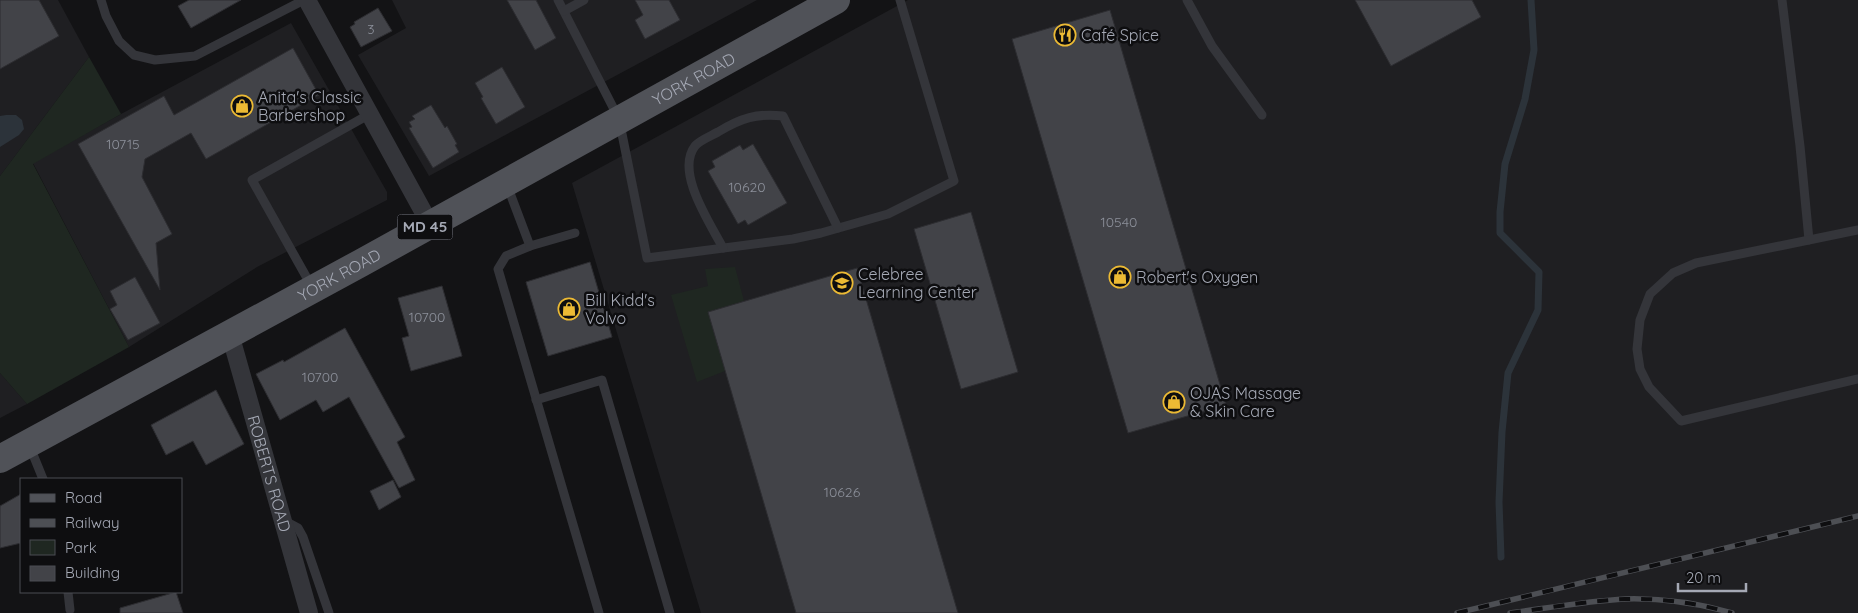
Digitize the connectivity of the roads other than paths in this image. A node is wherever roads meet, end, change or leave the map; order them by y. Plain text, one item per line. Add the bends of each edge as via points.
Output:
1 (101, 0) edge
2 (306, 0) edge
3 (558, 0) edge
4 (584, 0) edge
5 (900, 0) edge
6 (1187, 0) edge
7 (1782, 0) edge
8 (824, 3) edge
9 (564, 11) junction
10 (370, 114) junction
11 (1262, 115) dead end
12 (619, 119) junction
13 (506, 182) junction
14 (430, 224) junction
15 (838, 228) junction
16 (1858, 230) edge
17 (575, 232) dead end
18 (1809, 240) junction
19 (530, 246) junction
20 (723, 248) junction
21 (313, 289) junction
22 (230, 334) junction
23 (1858, 379) edge
24 (536, 400) junction
25 (29, 444) junction
26 (0, 460) edge
27 (43, 478) edge
28 (283, 520) junction
29 (68, 593) edge
30 (70, 610) dead end
31 (309, 613) edge
32 (329, 613) edge
33 (599, 613) edge
34 (670, 613) edge

1 - 2 lane via 119,41 134,55 155,60 195,56
2 - 10 street
3 - 9 lane
4 - 9 lane
5 - 15 lane via 954,181 888,214
6 - 11 lane via 1212,46
7 - 18 lane
8 - 12 main road, YORK ROAD / MD 45
9 - 12 lane
10 - 14 street
10 - 21 lane via 252,180
12 - 13 main road, YORK ROAD / MD 45
12 - 20 lane via 647,258
13 - 14 main road, YORK ROAD / MD 45
13 - 19 lane
14 - 21 main road, YORK ROAD / MD 45
15 - 20 lane via 793,239
15 - 20 lane via 783,116 748,117 696,145 690,157 692,186
16 - 18 lane
17 - 19 lane
18 - 23 lane via 1696,263 1673,273 1650,294 1640,320 1637,349 1640,369 1648,387 1681,422
19 - 24 lane via 506,256 498,269
21 - 22 main road, YORK ROAD / MD 45
22 - 25 main road, YORK ROAD / MD 45
22 - 28 street, ROBERTS ROAD
24 - 33 lane
24 - 34 lane via 602,380
25 - 26 main road, YORK ROAD / MD 45
25 - 27 lane
28 - 31 street, ROBERTS ROAD
28 - 32 lane via 298,528 303,537
29 - 30 lane

